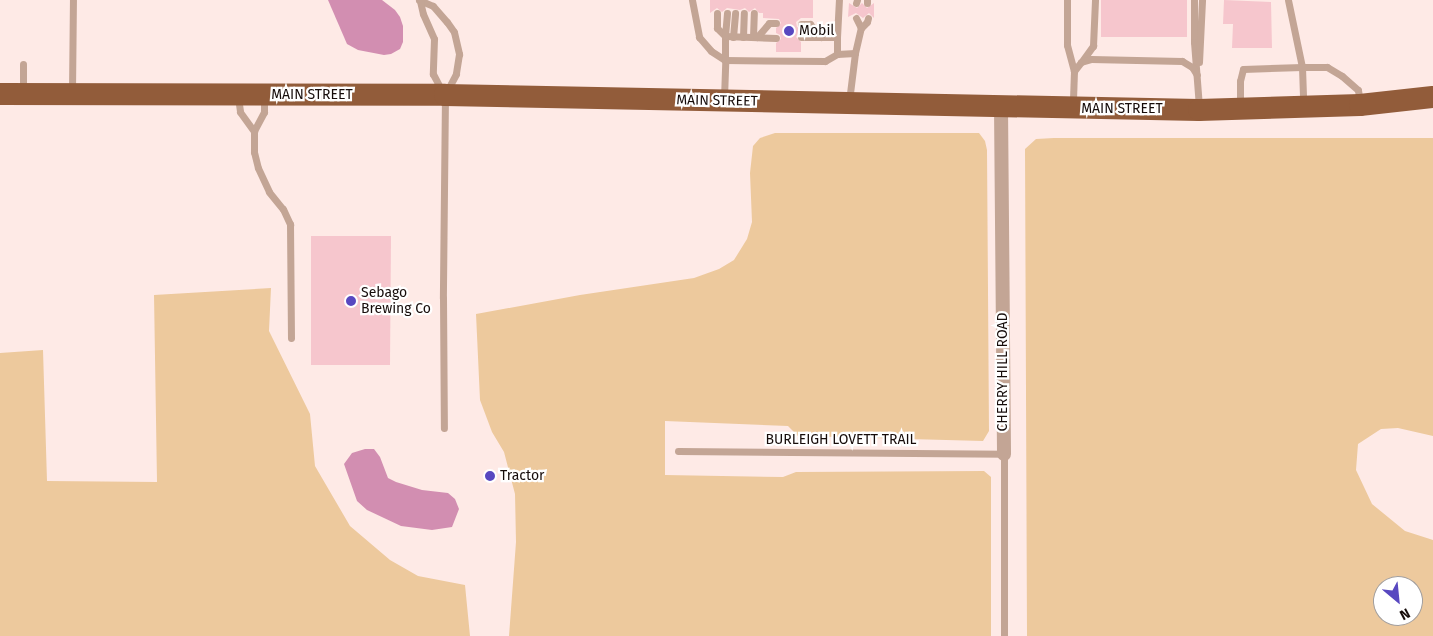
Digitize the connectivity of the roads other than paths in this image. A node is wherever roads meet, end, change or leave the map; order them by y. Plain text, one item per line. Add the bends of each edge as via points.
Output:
1 (73, 0) edge
2 (692, 0) edge
3 (839, 0) edge
4 (1067, 0) edge
5 (1095, 0) edge
6 (1194, 0) edge
7 (1202, 0) edge
8 (1288, 0) edge
9 (420, 1) edge
10 (718, 13) dead end
11 (727, 13) dead end
12 (735, 13) dead end
13 (744, 13) dead end
14 (754, 13) dead end
15 (856, 18) dead end
16 (868, 18) dead end
17 (776, 23) dead end
18 (801, 24) dead end
19 (861, 28) junction
20 (729, 36) junction
21 (743, 36) junction
22 (755, 37) junction
23 (801, 37) dead end
24 (821, 37) junction
25 (837, 37) junction
26 (776, 38) dead end
27 (837, 54) junction
28 (855, 54) junction
29 (725, 60) junction
30 (1082, 62) junction
31 (23, 64) dead end
32 (1302, 68) junction
33 (1074, 71) junction
34 (1197, 74) junction
35 (0, 94) edge
36 (23, 94) junction
37 (72, 94) junction
38 (445, 95) junction
39 (238, 96) junction
40 (264, 96) junction
41 (1433, 98) edge
42 (724, 101) junction
43 (848, 104) junction
44 (1360, 105) junction
45 (1001, 107) junction
46 (1303, 107) junction
47 (1073, 109) junction
48 (1240, 109) junction
49 (1199, 110) junction
50 (254, 132) junction
51 (291, 338) dead end
52 (444, 428) dead end
53 (678, 451) dead end
54 (1004, 454) junction
55 (1004, 636) edge

1 - 37 lane
2 - 29 lane via 699,37 711,51
3 - 25 lane
4 - 33 lane via 1067,45
5 - 30 lane via 1093,46
6 - 34 lane
7 - 34 lane
8 - 32 lane
9 - 38 lane via 434,39 433,74
9 - 38 lane via 442,14 458,43 456,74
10 - 20 lane via 717,28
11 - 20 lane
12 - 20 lane
13 - 21 lane
14 - 22 lane
15 - 19 lane
16 - 19 lane
17 - 22 lane via 770,23
18 - 24 lane via 810,24
19 - 28 lane
20 - 21 lane
20 - 29 lane
21 - 22 lane
22 - 26 lane
23 - 24 lane
24 - 25 lane
25 - 27 lane
27 - 28 lane
27 - 29 lane via 825,61
28 - 43 lane
29 - 42 lane
30 - 33 lane
30 - 34 lane via 1091,59 1182,61
31 - 36 lane
32 - 44 lane via 1327,67 1342,76 1358,90
32 - 46 lane
32 - 48 lane via 1244,70 1240,81
33 - 47 lane
34 - 49 lane
35 - 36 highway, MAIN STREET
36 - 37 highway, MAIN STREET
37 - 39 highway, MAIN STREET
38 - 40 highway, MAIN STREET
38 - 42 highway, MAIN STREET
38 - 52 lane
39 - 40 highway, MAIN STREET
39 - 50 lane via 240,112
40 - 50 lane via 264,112
41 - 44 highway, MAIN STREET
42 - 43 highway, MAIN STREET
43 - 45 highway, MAIN STREET
44 - 46 highway, MAIN STREET
45 - 47 highway, MAIN STREET
45 - 54 street, CHERRY HILL ROAD
46 - 48 highway, MAIN STREET
47 - 49 highway, MAIN STREET
48 - 49 highway, MAIN STREET
50 - 51 lane via 258,168 290,224
53 - 54 lane, BURLEIGH LOVETT TRAIL
54 - 55 lane, CHERRY HILL ROAD

